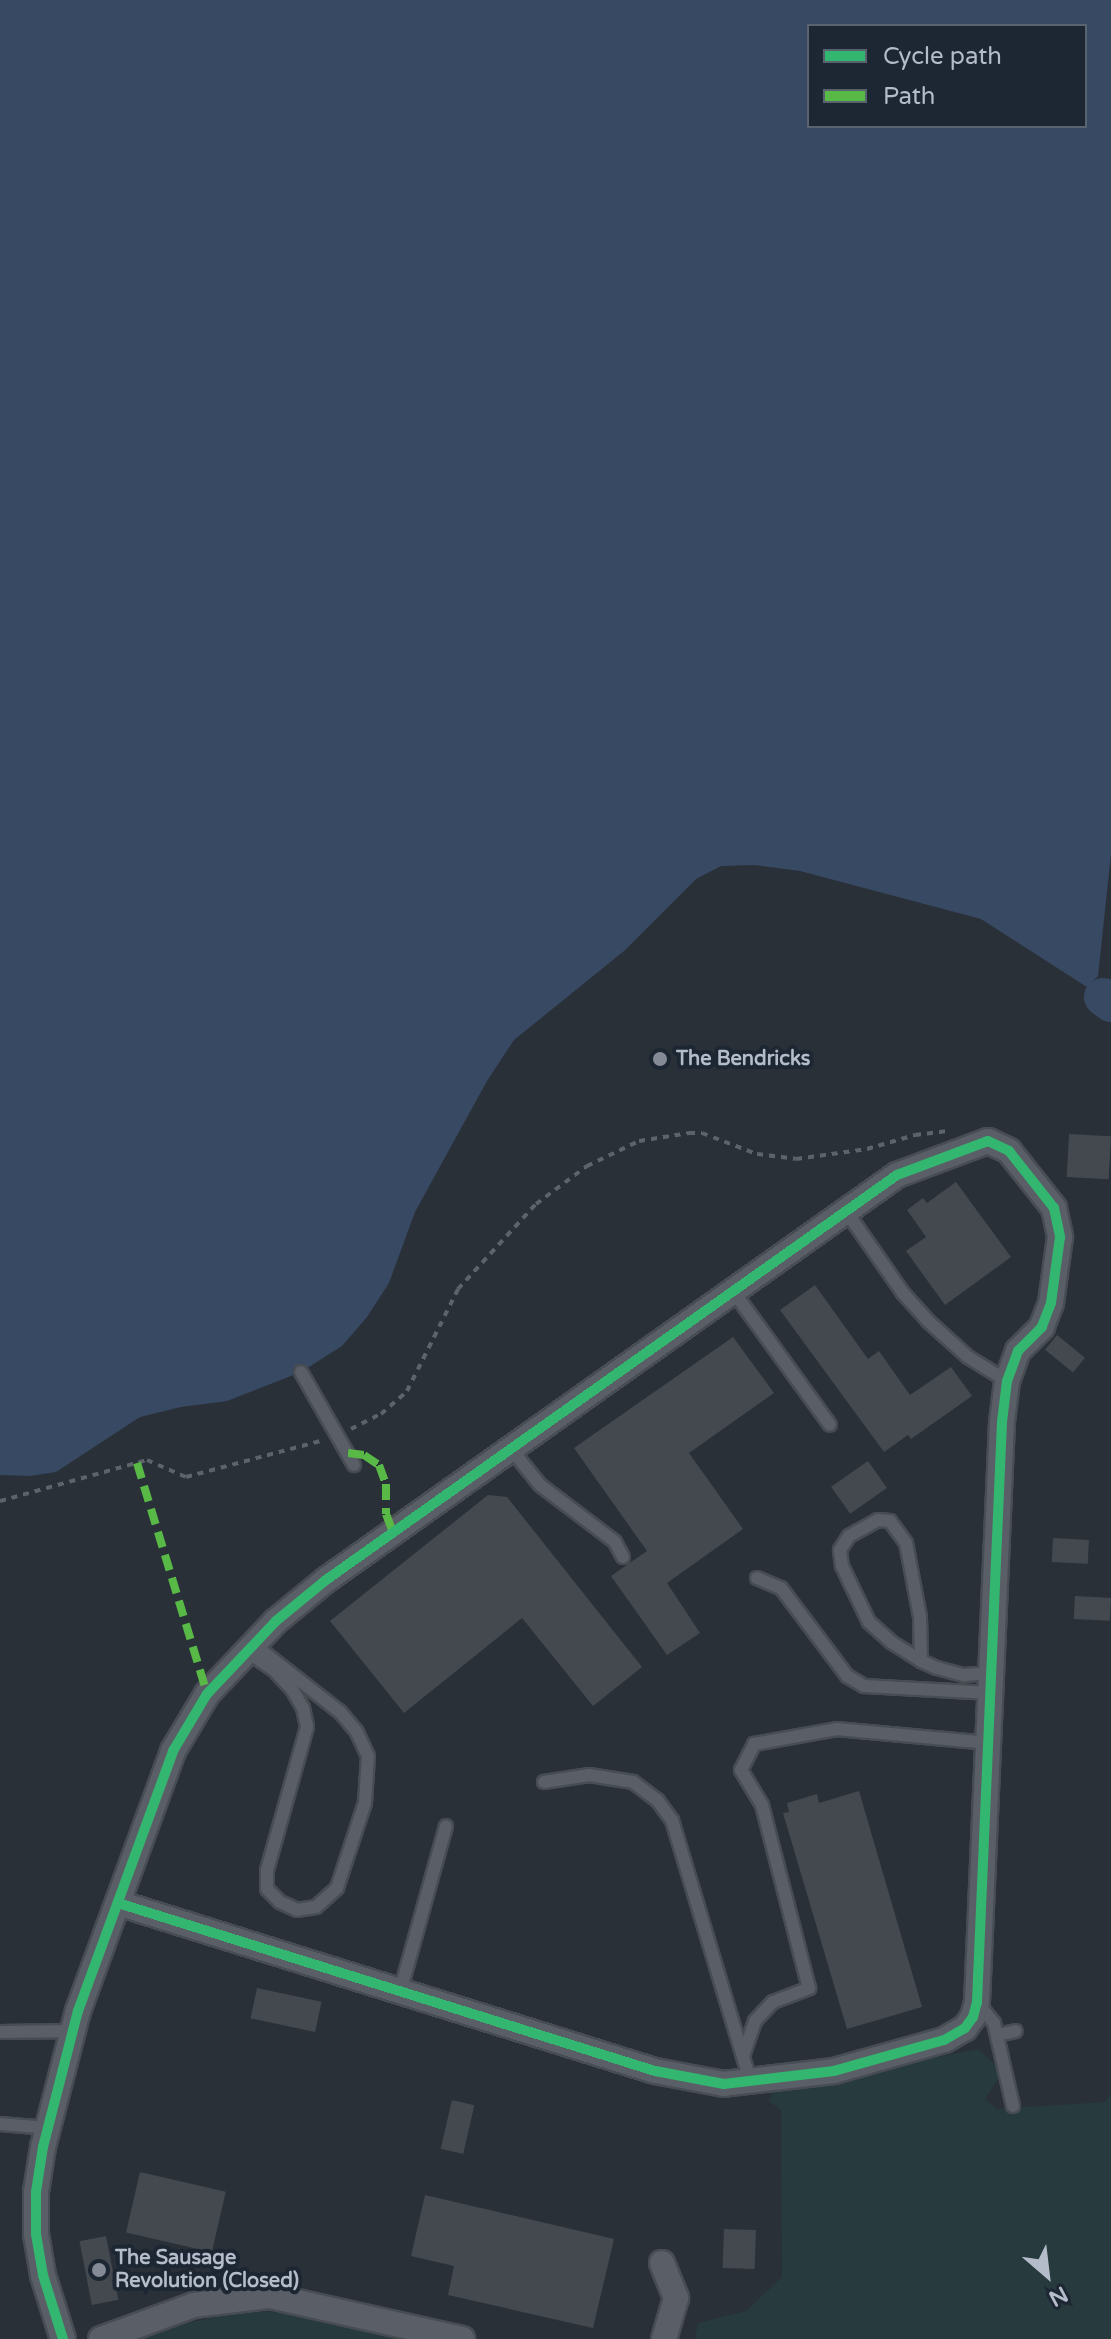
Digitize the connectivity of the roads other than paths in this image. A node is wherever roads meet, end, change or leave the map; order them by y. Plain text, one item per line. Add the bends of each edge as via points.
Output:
1 (846, 1211) junction
2 (733, 1291) junction
3 (301, 1372) dead end
4 (1007, 1381) junction
5 (830, 1425) dead end
6 (511, 1449) junction
7 (354, 1465) dead end
8 (623, 1557) dead end
9 (757, 1578) dead end
10 (249, 1648) junction
11 (921, 1661) junction
12 (990, 1683) junction
13 (988, 1743) junction
14 (544, 1782) dead end
15 (446, 1826) dead end
16 (118, 1903) junction
17 (400, 1992) junction
18 (977, 2002) junction
19 (73, 2031) junction
20 (1016, 2031) dead end
21 (0, 2032) edge
22 (997, 2035) junction
23 (743, 2056) junction
24 (751, 2084) junction
25 (1013, 2106) dead end
26 (0, 2124) edge
27 (48, 2128) junction
28 (662, 2263) dead end
29 (63, 2339) edge
30 (101, 2339) edge
31 (462, 2339) edge
32 (664, 2339) edge

1 - 2 street
1 - 4 lane via 928,1321 968,1357
1 - 4 street via 897,1175 988,1141 1009,1151 1054,1208 1060,1237 1051,1303 1042,1327 1018,1351
2 - 5 lane
2 - 6 street
3 - 7 lane
4 - 12 street
6 - 8 lane via 540,1485 615,1542
6 - 10 street via 326,1580
9 - 12 lane via 781,1588 847,1676 864,1686
10 - 10 lane via 340,1712 368,1756 365,1803 337,1888 316,1907 297,1910 267,1889 267,1870 307,1727 292,1689
10 - 16 street via 207,1694 173,1751
11 - 11 lane via 869,1622 842,1566 840,1550 849,1536 878,1520 890,1521 906,1543 920,1617
11 - 12 lane
12 - 13 street
13 - 18 street
13 - 23 lane via 837,1729 754,1744 741,1770 762,1805 809,1988 773,2002 755,2021
14 - 23 lane via 589,1775 633,1782 672,1820
15 - 17 lane
16 - 17 street
16 - 19 street
17 - 24 street via 655,2071
18 - 22 lane
18 - 24 street via 965,2028 944,2040 834,2071
19 - 21 lane
19 - 27 street
20 - 22 lane
22 - 25 lane
23 - 24 lane
26 - 27 lane
27 - 29 street via 39,2169 36,2234
28 - 32 street via 676,2298
30 - 31 street via 194,2305 270,2296

